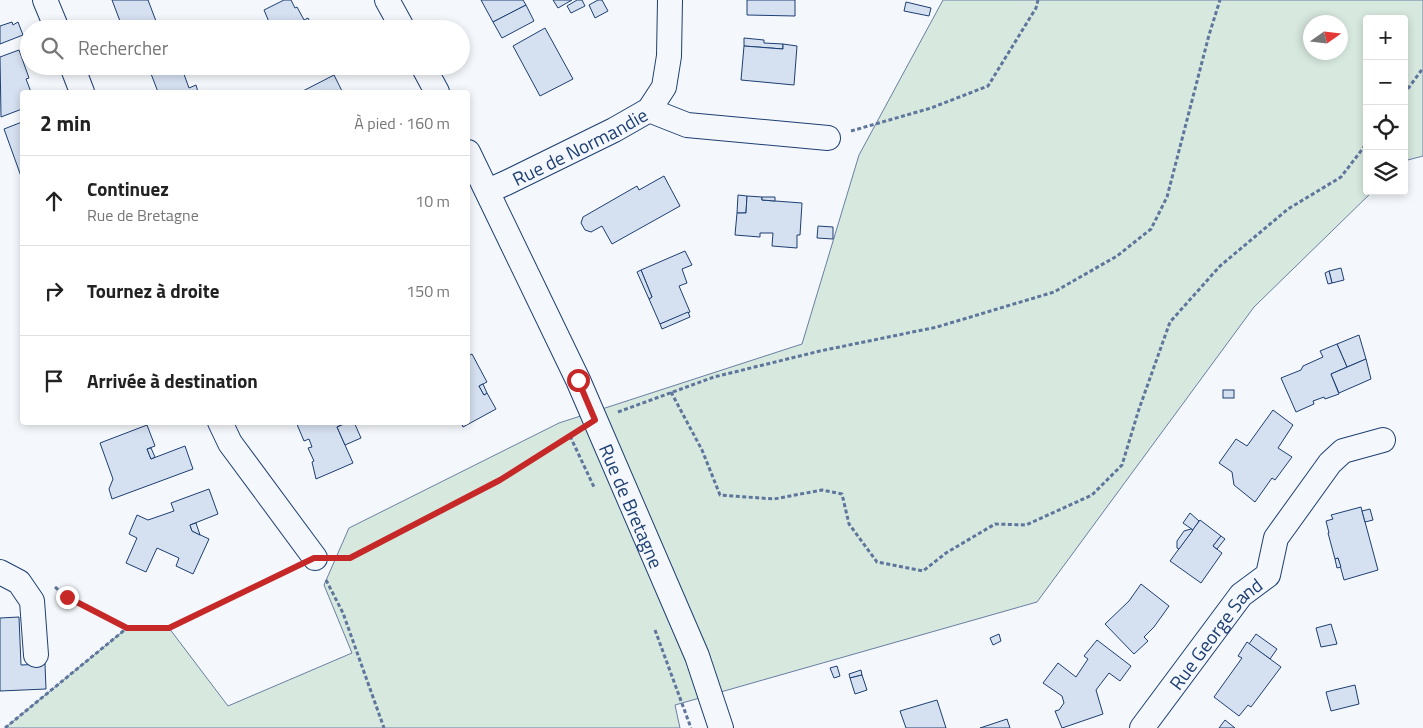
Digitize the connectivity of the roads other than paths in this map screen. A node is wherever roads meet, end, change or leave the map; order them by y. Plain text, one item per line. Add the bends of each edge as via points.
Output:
1 (45, 0) edge
2 (387, 0) edge
3 (670, 0) edge
4 (53, 20) edge
5 (398, 20) edge
6 (75, 75) edge
7 (428, 75) edge
8 (81, 90) edge
9 (436, 90) edge
10 (649, 110) junction
11 (828, 138) road end
12 (470, 156) edge
13 (488, 191) junction
14 (221, 425) edge
15 (1383, 440) dead end
16 (314, 558) road end
17 (0, 572) edge
18 (36, 655) dead end
19 (721, 728) edge
20 (1142, 728) edge

1 - 4 street
2 - 5 street
3 - 10 street, Rue de Normandie via 669,56 664,87
6 - 8 street
7 - 9 street
10 - 11 street via 687,125
10 - 13 street, Rue de Normandie
12 - 13 street, Rue de Bretagne
13 - 19 street, Rue de Bretagne via 578,380 697,656
14 - 16 street via 230,443
15 - 20 street, Rue George Sand via 1343,451 1330,463 1276,538 1268,575 1241,595
17 - 18 street via 19,582 32,601

